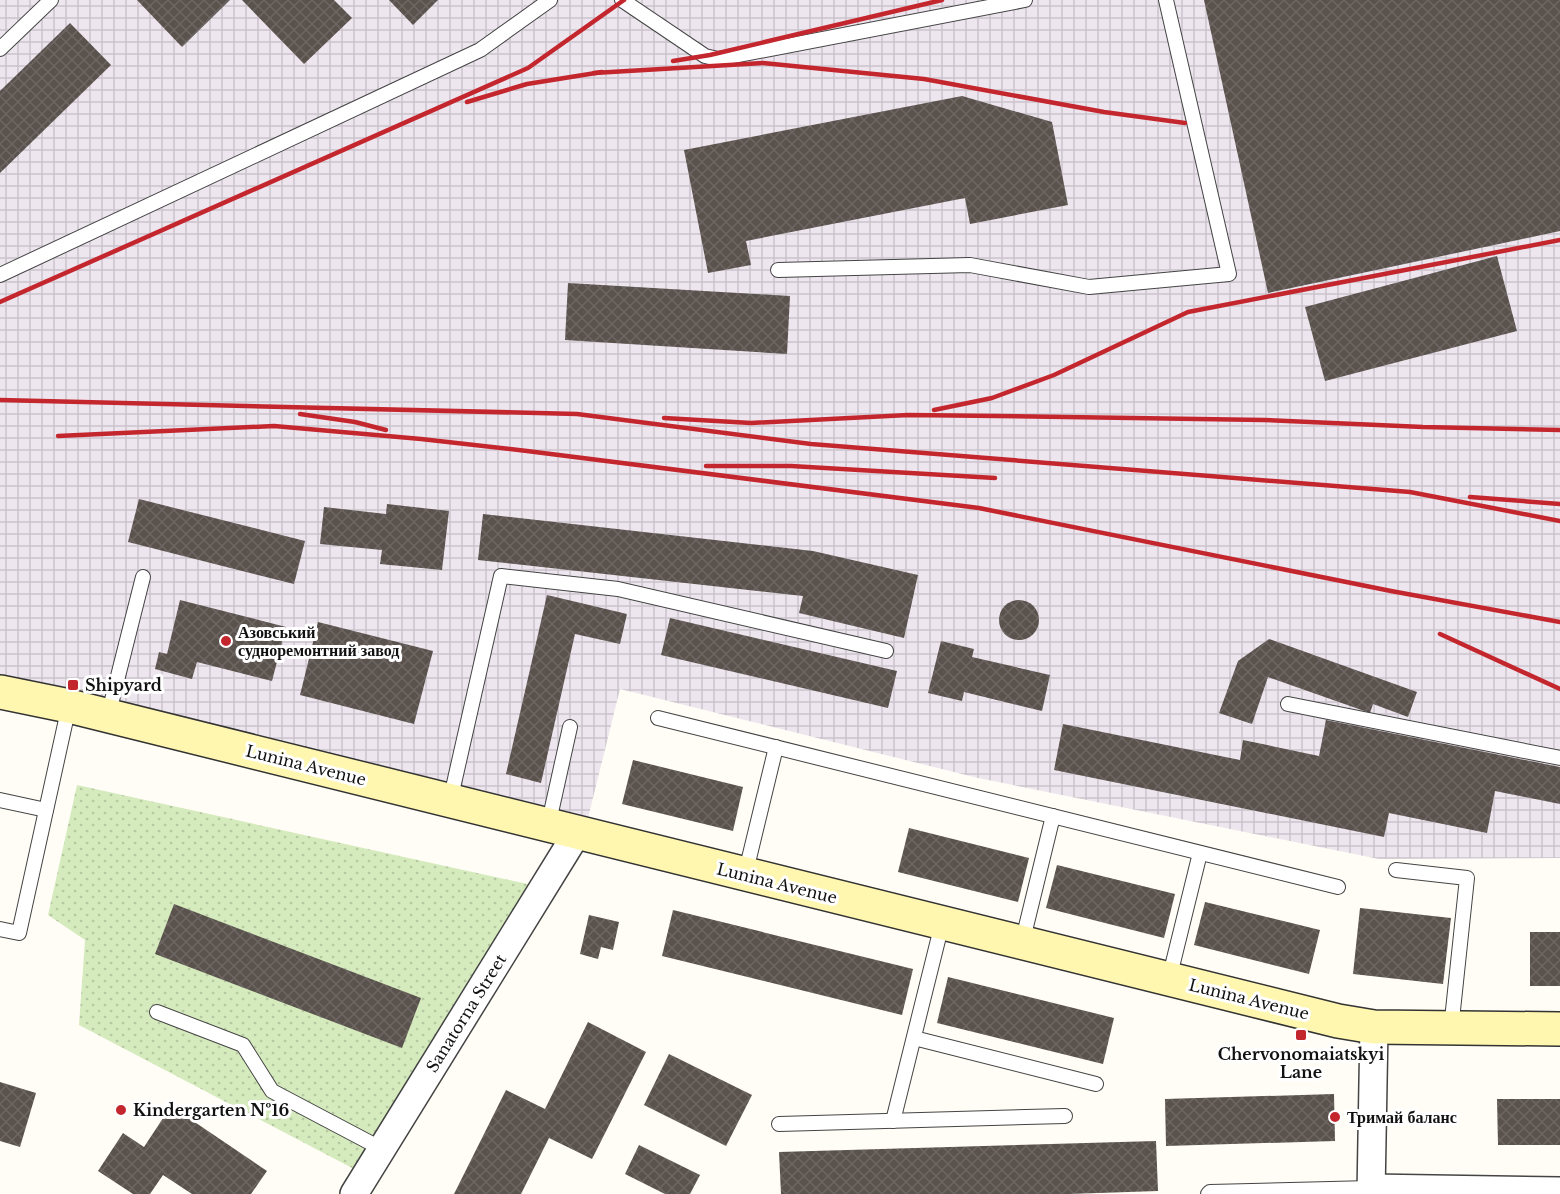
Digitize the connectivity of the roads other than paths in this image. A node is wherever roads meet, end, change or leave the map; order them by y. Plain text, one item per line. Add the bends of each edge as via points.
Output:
1 (51, 0) edge
2 (550, 0) edge
3 (622, 0) edge
4 (1025, 0) edge
5 (1166, 0) edge
6 (0, 49) edge
7 (778, 270) dead end
8 (0, 275) edge
9 (143, 577) dead end
10 (886, 651) dead end
11 (0, 692) edge
12 (1288, 704) dead end
13 (69, 706) junction
14 (108, 716) junction
15 (658, 718) dead end
16 (570, 727) dead end
17 (776, 747) junction
18 (1560, 758) edge
19 (0, 800) edge
20 (450, 801) junction
21 (46, 810) junction
22 (1053, 816) junction
23 (563, 829) junction
24 (1200, 853) junction
25 (1396, 870) dead end
26 (745, 875) junction
27 (1338, 887) dead end
28 (942, 924) junction
29 (0, 929) edge
30 (1022, 943) junction
31 (1169, 980) junction
32 (157, 1012) dead end
33 (1374, 1027) junction
34 (1451, 1029) junction
35 (1560, 1029) edge
36 (914, 1038) junction
37 (1096, 1084) dead end
38 (1065, 1116) dead end
39 (894, 1121) junction
40 (779, 1124) dead end
41 (382, 1149) junction
42 (1371, 1191) edge
43 (1560, 1191) edge
44 (354, 1194) edge
45 (1208, 1194) edge

1 - 6 lane
2 - 8 lane via 480,50
3 - 4 lane via 705,56 717,59
5 - 7 lane via 1229,274 1089,287 970,265
9 - 14 lane
10 - 20 lane via 618,589 501,576
11 - 13 street, Lunina Avenue
12 - 18 lane
13 - 14 street, Lunina Avenue
13 - 21 lane
14 - 20 street, Lunina Avenue
15 - 17 lane
16 - 23 lane
17 - 22 lane
17 - 26 lane
19 - 21 lane
20 - 23 street, Lunina Avenue
21 - 29 lane via 19,933
22 - 24 lane
22 - 30 lane
23 - 26 street, Lunina Avenue
23 - 41 street, Sanatorna Street
24 - 27 lane
24 - 31 lane
25 - 34 lane via 1467,878
26 - 28 street, Lunina Avenue
28 - 30 street, Lunina Avenue
28 - 36 lane
30 - 31 street, Lunina Avenue
31 - 33 street, Lunina Avenue
32 - 41 lane via 243,1045 272,1091
33 - 34 street, Lunina Avenue
33 - 42 street
34 - 35 street, Lunina Avenue
36 - 37 lane
36 - 39 lane
38 - 39 lane
39 - 40 lane
41 - 44 street, Sanatorna Street
42 - 43 street
42 - 45 lane

